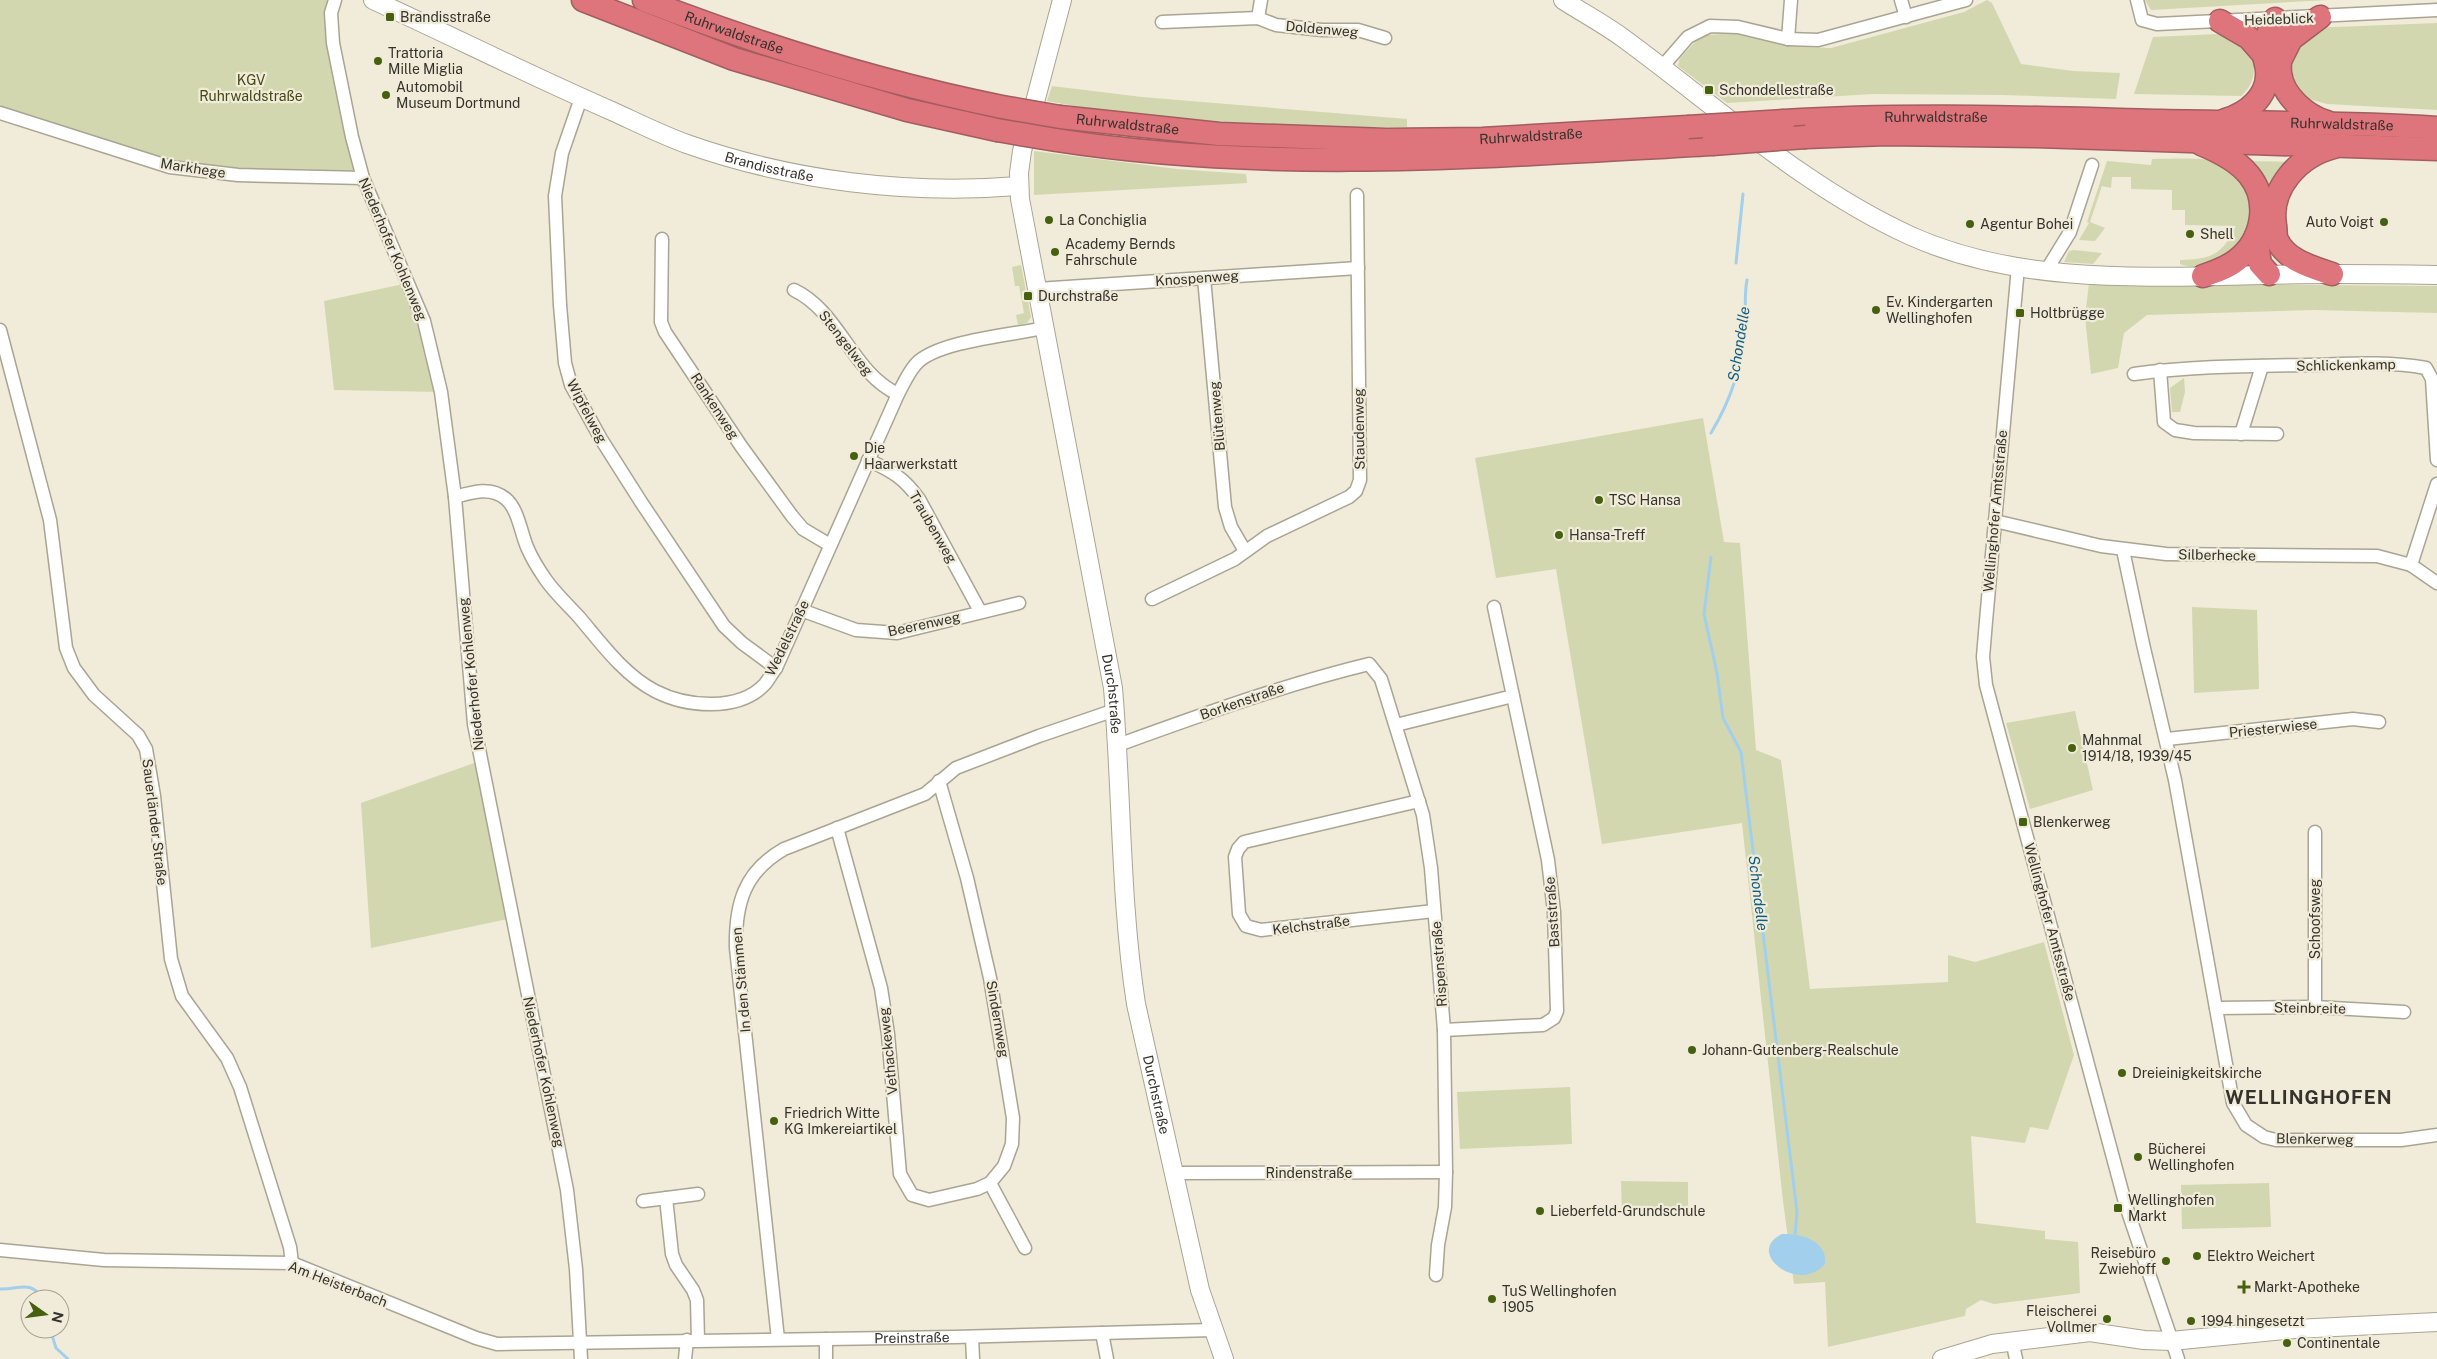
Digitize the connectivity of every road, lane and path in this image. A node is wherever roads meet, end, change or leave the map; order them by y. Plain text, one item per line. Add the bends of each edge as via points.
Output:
1 (335, 0) edge
2 (373, 0) edge
3 (583, 0) edge
4 (644, 0) edge
5 (1062, 0) edge
6 (1261, 0) edge
7 (1563, 0) edge
8 (1792, 0) edge
9 (1901, 0) edge
10 (1966, 0) edge
11 (2137, 0) edge
12 (2437, 10) edge
13 (1906, 17) junction
14 (2320, 17) junction
15 (1258, 18) junction
16 (2276, 19) junction
17 (2220, 21) junction
18 (1162, 22) dead end
19 (1385, 38) dead end
20 (1788, 39) junction
21 (2272, 56) junction
22 (1662, 67) junction
23 (581, 98) junction
24 (0, 113) edge
25 (2219, 122) junction
26 (2335, 124) junction
27 (2437, 128) edge
28 (2194, 141) junction
29 (2348, 145) junction
30 (2437, 149) edge
31 (2092, 165) dead end
32 (363, 178) junction
33 (1019, 186) junction
34 (1357, 195) dead end
35 (2267, 238) junction
36 (662, 239) dead end
37 (2018, 267) junction
38 (1358, 268) junction
39 (2046, 271) junction
40 (2269, 274) junction
41 (2332, 274) junction
42 (2437, 275) edge
43 (2203, 276) junction
44 (1204, 278) junction
45 (1037, 289) junction
46 (794, 290) dead end
47 (1044, 328) junction
48 (0, 330) edge
49 (2262, 366) junction
50 (2160, 370) junction
51 (2134, 374) dead end
52 (898, 394) junction
53 (2241, 434) junction
54 (2277, 434) dead end
55 (868, 460) junction
56 (2437, 460) edge
57 (2437, 484) edge
58 (455, 497) junction
59 (1995, 521) junction
60 (830, 546) junction
61 (2123, 550) junction
62 (1245, 551) junction
63 (2411, 565) junction
64 (2437, 583) edge
65 (1152, 599) dead end
66 (1019, 603) dead end
67 (1494, 607) dead end
68 (802, 610) junction
69 (980, 611) junction
70 (1369, 664) joint
71 (776, 668) junction
72 (1513, 696) junction
73 (1115, 710) junction
74 (2380, 722) dead end
75 (1396, 725) junction
76 (2167, 739) junction
77 (1118, 745) junction
78 (939, 781) junction
79 (1419, 801) junction
80 (837, 828) junction
81 (2315, 832) dead end
82 (1434, 911) junction
83 (2315, 1007) junction
84 (2216, 1008) junction
85 (2404, 1012) dead end
86 (1444, 1030) junction
87 (2437, 1135) edge
88 (1446, 1172) junction
89 (1173, 1173) junction
90 (990, 1183) junction
91 (698, 1194) dead end
92 (666, 1198) junction
93 (643, 1201) dead end
94 (1025, 1248) dead end
95 (0, 1250) edge
96 (292, 1263) junction
97 (1436, 1275) dead end
98 (2437, 1322) edge
99 (1212, 1330) junction
100 (1102, 1333) junction
101 (972, 1337) junction
102 (778, 1339) junction
103 (826, 1339) junction
104 (692, 1340) junction
105 (2012, 1340) junction
106 (2171, 1341) junction
107 (580, 1342) junction
108 (580, 1359) edge
109 (686, 1359) edge
110 (826, 1359) edge
111 (972, 1359) edge
112 (1107, 1359) edge
113 (1224, 1359) edge
114 (1942, 1359) edge
115 (2016, 1359) edge
116 (2178, 1359) edge

1 - 32 street, Niederhofer Kohlenweg via 331,13 333,43
2 - 23 street, Brandisstraße
3 - 28 highway, Ruhrwaldstraße, bridge via 743,62 907,110 997,130 1154,152 1324,161 1432,160 1886,134
4 - 25 highway, Ruhrwaldstraße, bridge via 759,42 910,87 1060,117 1219,134 1386,140 1482,139 1860,117 1934,116
5 - 33 street, Durchstraße via 1022,152
6 - 15 street
7 - 22 street
8 - 20 street
9 - 13 street
10 - 13 street
11 - 17 street, Heideblick via 2142,20 2157,24
12 - 14 street, Heideblick
13 - 20 street via 1827,39
14 - 16 street, Heideblick
14 - 21 highway
15 - 18 street, Doldenweg
15 - 19 street, Doldenweg via 1276,25 1358,30
16 - 17 street, Heideblick
16 - 21 highway via 2266,39
17 - 21 highway via 2242,32
20 - 22 street via 1738,27 1710,26 1688,37
21 - 25 highway via 2260,96 2241,114
21 - 26 highway via 2288,93 2316,119
22 - 37 street via 1805,174 1886,224 1938,247
23 - 33 street, Brandisstraße via 687,144 782,170 875,185 942,188
23 - 71 street, Wipfelweg via 562,153 555,196 560,305 565,363 571,385 636,495 724,626
24 - 32 street, Markhege via 170,166 238,175
25 - 26 highway, Ruhrwaldstraße
26 - 27 highway, Ruhrwaldstraße
28 - 29 highway, Ruhrwaldstraße
28 - 35 highway via 2228,158 2249,175 2260,195 2261,218
29 - 30 highway, Ruhrwaldstraße
29 - 35 highway via 2320,151 2286,177 2278,193
31 - 39 street via 2070,232
32 - 58 street, Niederhofer Kohlenweg via 424,320 441,392
33 - 45 street, Durchstraße
34 - 38 street, Staudenweg
35 - 40 highway
35 - 41 highway via 2301,263
35 - 43 highway via 2225,268
36 - 60 street, Rankenweg via 662,322 665,332 792,516 803,529
37 - 39 street
37 - 59 street, Wellinghofer Amtsstraße
38 - 44 street, Knospenweg
38 - 62 street, Staudenweg via 1360,480 1356,491 1350,497 1267,536
39 - 43 street
40 - 41 street
40 - 43 street
41 - 42 street
44 - 45 street, Knospenweg
44 - 62 street, Blütenweg via 1225,507 1231,527
45 - 47 street, Durchstraße
46 - 52 street, Stengelweg via 809,298 820,310 872,377
47 - 52 street, Wedelstraße via 936,350 916,364
47 - 73 street, Durchstraße via 1108,654
48 - 96 street, Sauerländer Straße via 50,520 66,648 74,668 94,695 138,734 146,749 171,959 182,996 227,1058 240,1087 290,1247
49 - 50 street, Schlickenkamp
49 - 53 street
49 - 56 street, Schlickenkamp via 2400,363 2426,368 2432,379
50 - 51 street, Schlickenkamp
50 - 53 street via 2164,422 2175,430 2194,433
52 - 55 street, Wedelstraße
53 - 54 street
55 - 60 street, Wedelstraße
55 - 69 street, Traubenweg via 908,484
57 - 63 street
58 - 71 street, Wedelstraße via 480,491 506,499 528,550 547,581 622,666 654,690 688,702 731,702 765,684
58 - 107 street, Niederhofer Kohlenweg via 474,724 567,1190
59 - 61 street, Silberhecke
59 - 106 street, Wellinghofer Amtsstraße via 1984,657 1986,685 2126,1206
60 - 68 street, Wedelstraße
61 - 63 street, Silberhecke via 2213,556 2358,555 2377,556
61 - 76 street, Blenkerweg
62 - 65 street, Staudenweg via 1235,559
63 - 64 street, Silberhecke
66 - 69 street, Beerenweg
67 - 72 street, Baststraße
68 - 69 street, Beerenweg via 856,630 876,633 897,633
68 - 71 street, Wedelstraße
70 - 75 street, Rispenstraße via 1381,679
70 - 77 street, Borkenstraße via 1260,693
72 - 75 street
72 - 86 street, Baststraße via 1548,860 1554,912 1558,1011 1543,1025
73 - 77 street, Durchstraße
73 - 78 street, In den Stämmen via 956,768
74 - 76 street, Priesterwiese via 2353,719
75 - 79 street, Rispenstraße
76 - 84 street, Blenkerweg
77 - 89 street, Durchstraße via 1128,957
78 - 80 street, In den Stämmen via 925,794
78 - 90 street, Sindernweg via 967,878 990,978 1014,1118 1012,1144 1004,1166
79 - 82 street, Rispenstraße via 1430,852
79 - 82 street, Kelchstraße via 1244,842 1236,857 1239,914 1246,926 1261,930
80 - 90 street, Vethackeweg via 881,988 900,1174 912,1195 929,1200
80 - 102 street, In den Stämmen via 768,858 746,886 735,922
81 - 83 street, Schoofsweg
82 - 86 street, Rispenstraße
83 - 84 street, Steinbreite
83 - 85 street, Steinbreite
84 - 87 street, Blenkerweg via 2233,1103 2239,1117 2253,1131 2276,1140 2401,1140
86 - 88 street, Rispenstraße
88 - 89 street, Rindenstraße
88 - 97 street, Rispenstraße
89 - 99 street, Durchstraße
90 - 94 street
91 - 92 street
92 - 93 street
92 - 104 street via 672,1254 697,1300
95 - 96 street, Am Heisterbach via 104,1260
96 - 107 street, Am Heisterbach via 497,1344
98 - 106 street via 2295,1329
99 - 100 street, Preinstraße
99 - 113 street
100 - 101 street, Preinstraße
100 - 112 street
101 - 103 street, Preinstraße
101 - 111 street
102 - 103 street, Preinstraße
102 - 104 street, Preinstraße
103 - 110 street
104 - 107 street, Preinstraße
104 - 109 street
105 - 106 street via 2090,1332
105 - 114 street
105 - 115 street
106 - 116 street, Wellinghofer Amtsstraße
107 - 108 street, Niederhofer Kohlenweg

